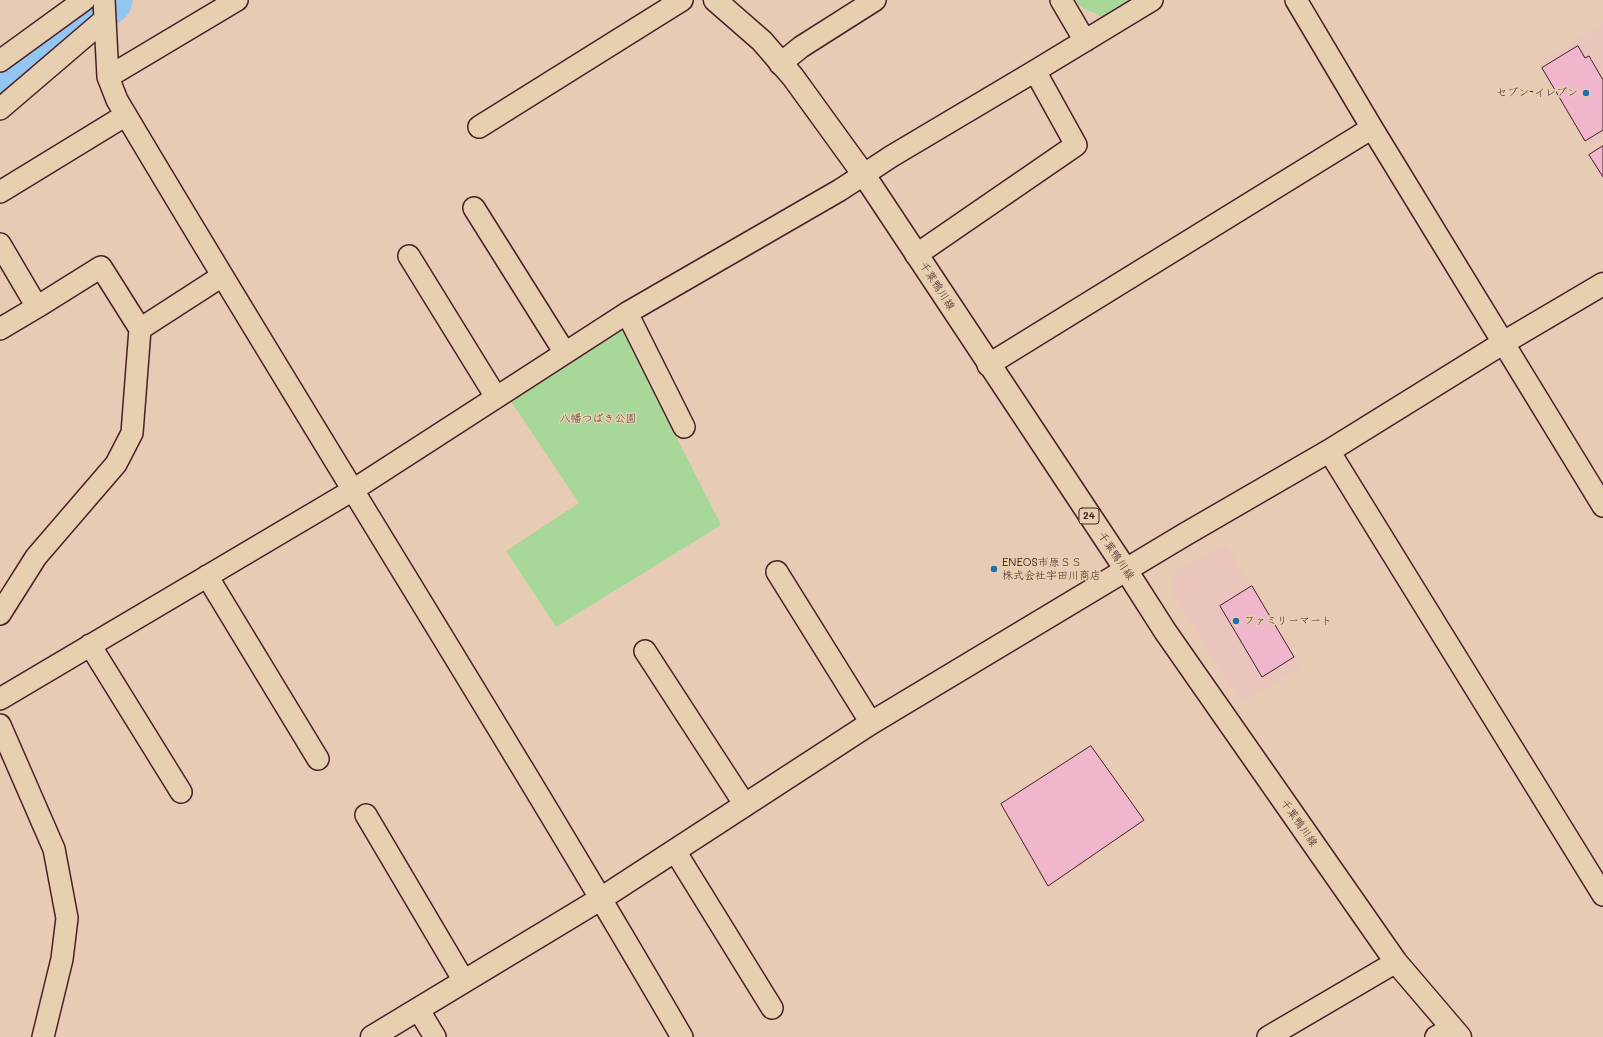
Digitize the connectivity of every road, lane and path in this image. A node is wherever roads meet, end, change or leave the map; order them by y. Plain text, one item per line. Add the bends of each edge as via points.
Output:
1 (84, 0) edge
2 (237, 0) edge
3 (682, 0) edge
4 (715, 0) edge
5 (876, 0) edge
6 (1061, 0) edge
7 (1152, 0) edge
8 (1296, 0) edge
9 (104, 11) edge
10 (1085, 41) junction
11 (0, 61) edge
12 (780, 64) junction
13 (1035, 71) junction
14 (108, 77) junction
15 (0, 109) edge
16 (126, 115) junction
17 (479, 127) dead end
18 (1372, 128) junction
19 (864, 175) junction
20 (0, 192) edge
21 (474, 208) dead end
22 (0, 244) edge
23 (916, 255) junction
24 (409, 256) dead end
25 (222, 276) junction
26 (1603, 284) edge
27 (37, 307) junction
28 (627, 313) junction
29 (0, 329) edge
30 (140, 329) junction
31 (1503, 343) junction
32 (565, 353) junction
33 (988, 365) junction
34 (496, 397) junction
35 (684, 427) dead end
36 (1329, 450) junction
37 (353, 490) junction
38 (1603, 506) edge
39 (1126, 570) junction
40 (777, 572) dead end
41 (208, 576) junction
42 (0, 614) edge
43 (90, 645) junction
44 (645, 651) dead end
45 (0, 698) edge
46 (871, 723) junction
47 (0, 724) edge
48 (318, 759) dead end
49 (180, 792) dead end
50 (745, 805) junction
51 (366, 815) dead end
52 (675, 851) junction
53 (1603, 895) edge
54 (602, 898) junction
55 (1396, 962) junction
56 (464, 981) junction
57 (772, 1008) dead end
58 (418, 1009) junction
59 (1450, 1034) edge
60 (43, 1037) edge
61 (372, 1037) edge
62 (435, 1037) edge
63 (682, 1037) edge
64 (1268, 1037) edge

1 - 11 street
2 - 14 street
3 - 17 street
4 - 12 street, 千葉鴨川線 / 24 via 762,41
5 - 12 street via 801,47
6 - 10 street
7 - 10 street
8 - 18 street
9 - 14 street
9 - 15 street
10 - 13 street
12 - 19 street, 千葉鴨川線 / 24 via 793,77
13 - 19 street
13 - 23 street via 1076,145
14 - 16 street
16 - 20 street
16 - 25 street
18 - 31 street
18 - 33 street
19 - 23 street, 千葉鴨川線 / 24
19 - 28 street
21 - 32 street
22 - 27 street
23 - 33 street, 千葉鴨川線 / 24
24 - 34 street
25 - 30 street
25 - 37 street
26 - 31 street
27 - 29 street
27 - 30 street via 101,267
28 - 32 street
28 - 35 street
30 - 42 street via 132,433 116,464 36,557
31 - 36 street
31 - 38 street
32 - 34 street
33 - 39 street, 千葉鴨川線 / 24
34 - 37 street
36 - 39 street
36 - 53 street
37 - 41 street
37 - 54 street
39 - 46 street
39 - 55 street, 千葉鴨川線 / 24 via 1165,631
40 - 46 street
41 - 43 street
41 - 48 street
43 - 45 street
43 - 49 street
44 - 50 street
46 - 50 street
47 - 60 street via 54,849 67,918 62,959
50 - 52 street
51 - 56 street
52 - 54 street
52 - 57 street
54 - 56 street
54 - 63 street
55 - 59 street, 千葉鴨川線 / 24
55 - 64 street
56 - 58 street
58 - 61 street
58 - 62 street

